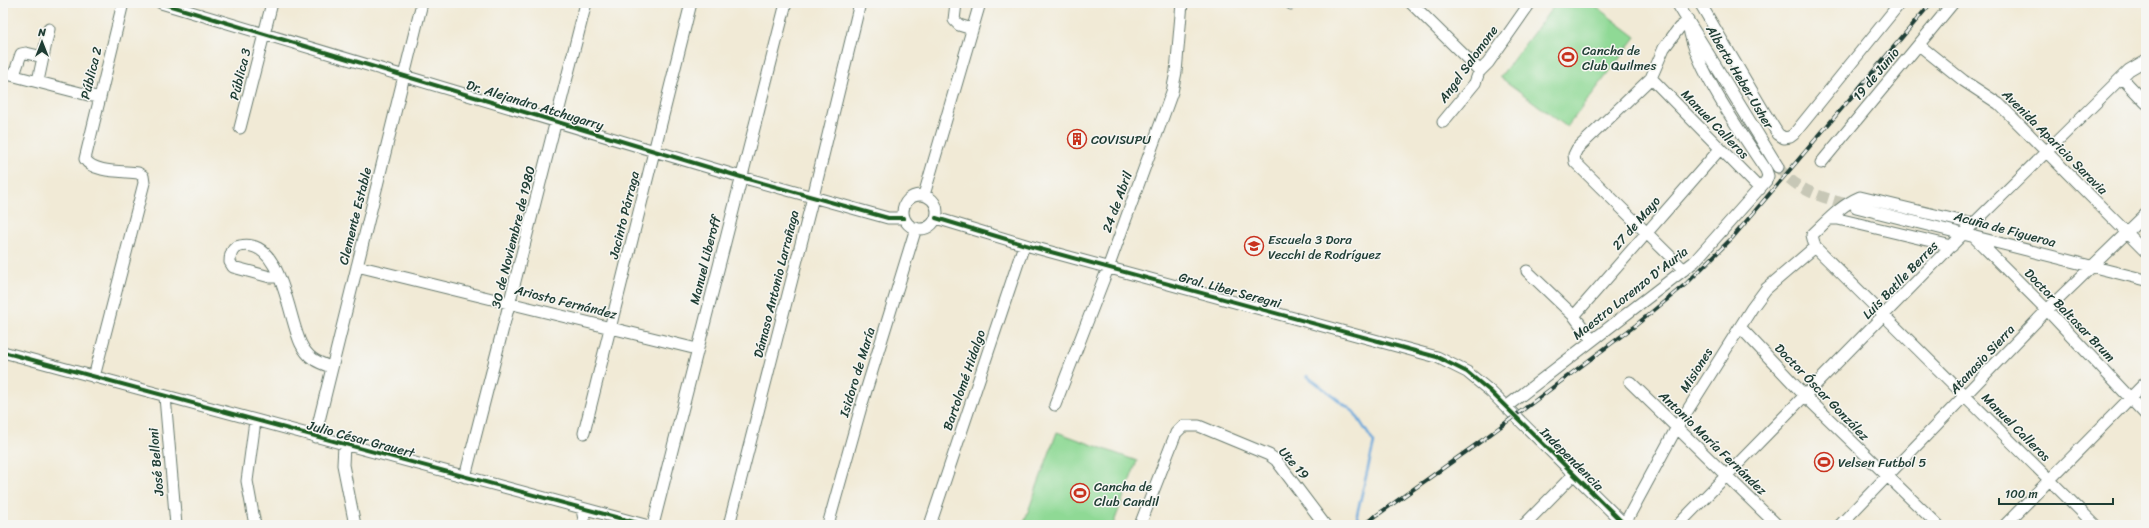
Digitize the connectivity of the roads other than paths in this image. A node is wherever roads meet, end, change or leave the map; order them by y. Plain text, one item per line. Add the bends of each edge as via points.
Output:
1 (123, 3) edge
2 (161, 3) edge
3 (272, 3) edge
4 (422, 3) edge
5 (586, 3) edge
6 (692, 3) edge
7 (786, 3) edge
8 (860, 3) edge
9 (956, 3) edge
10 (980, 3) edge
11 (1182, 3) edge
12 (1411, 3) edge
13 (1530, 3) edge
14 (1677, 3) edge
15 (1700, 3) edge
16 (1900, 3) edge
17 (1952, 3) edge
18 (1688, 20) junction
19 (50, 29) dead end
20 (972, 29) junction
21 (264, 34) junction
22 (1919, 45) junction
23 (43, 57) junction
24 (2146, 60) edge
25 (1480, 71) junction
26 (3, 73) edge
27 (14, 75) junction
28 (404, 76) junction
29 (1651, 78) junction
30 (2122, 78) junction
31 (38, 81) junction
32 (100, 98) junction
33 (2146, 103) edge
34 (556, 122) junction
35 (1443, 122) dead end
36 (240, 128) dead end
37 (1720, 149) junction
38 (654, 151) junction
39 (2046, 152) junction
40 (1821, 162) dead end
41 (1778, 167) tunnel mouth
42 (741, 177) junction
43 (1760, 189) junction
44 (924, 195) junction
45 (813, 197) junction
46 (1856, 207) tunnel mouth
47 (2146, 214) edge
48 (904, 218) junction
49 (936, 218) junction
50 (1829, 219) junction
51 (916, 228) junction
52 (1970, 231) junction
53 (1645, 233) junction
54 (2127, 233) junction
55 (1024, 245) junction
56 (1952, 246) junction
57 (1815, 247) junction
58 (2146, 252) edge
59 (357, 266) junction
60 (2092, 267) junction
61 (1108, 268) junction
62 (1684, 270) junction
63 (1527, 271) dead end
64 (279, 277) dead end
65 (2146, 280) edge
66 (511, 303) junction
67 (2047, 310) junction
68 (1574, 316) junction
69 (1885, 316) junction
70 (611, 327) junction
71 (1740, 327) junction
72 (1592, 340) junction
73 (697, 349) junction
74 (3, 352) edge
75 (331, 367) junction
76 (94, 377) junction
77 (1630, 382) dead end
78 (2146, 382) edge
79 (1806, 396) junction
80 (165, 397) junction
81 (1966, 397) junction
82 (2130, 398) junction
83 (1055, 405) dead end
84 (1506, 407) junction
85 (2146, 415) edge
86 (255, 421) junction
87 (1676, 426) junction
88 (584, 433) dead end
89 (315, 437) junction
90 (344, 445) junction
91 (1574, 474) junction
92 (1726, 475) junction
93 (465, 477) junction
94 (1888, 477) junction
95 (2049, 480) junction
96 (582, 509) junction
97 (176, 525) edge
98 (255, 525) edge
99 (354, 525) edge
100 (586, 525) edge
101 (645, 525) edge
102 (654, 525) edge
103 (729, 525) edge
104 (828, 525) edge
105 (930, 525) edge
106 (1140, 525) edge
107 (1325, 525) edge
108 (1524, 525) edge
109 (1625, 525) edge
110 (1678, 525) edge
111 (1777, 525) edge
112 (1840, 525) edge
113 (1938, 525) edge
114 (2005, 525) edge
115 (2095, 525) edge

1 - 32 street, Pública 2
2 - 21 street, Dr. Alejandro Atchugarry
3 - 21 street, Pública 3
4 - 28 street, Clemente Estable
5 - 34 street, 30 de Noviembre de 1980
6 - 38 street, Jacinto Párraga
7 - 42 street, Manuel Liberoff
8 - 45 street, Dámaso Antonio Larrañaga
9 - 20 street via 954,20 959,25
10 - 20 street
11 - 61 street, 24 de Abril via 1172,92
12 - 25 street
13 - 25 street, Angel Salomone
14 - 18 street, Alberto Heber Usher
15 - 16 street, Alberto Heber Usher via 1766,115 1778,134 1784,138 1794,134
17 - 22 street, 19 de Junio
18 - 29 street via 1664,48
18 - 41 street, Alberto Heber Usher
18 - 43 street, Maestro Lorenzo D'Auria via 1692,44 1703,66 1727,110 1766,170 1768,176
19 - 23 street
20 - 44 street
21 - 28 street, Dr. Alejandro Atchugarry
21 - 36 street, Pública 3
22 - 39 street, Avenida Aparicio Saravia via 1964,81 1995,100
22 - 40 street, 19 de Junio
23 - 27 street via 22,54
23 - 31 street
24 - 30 street, Luis Batlle Berres
25 - 35 street, Angel Salomone via 1475,83
26 - 27 street
27 - 31 street
28 - 34 street, Dr. Alejandro Atchugarry
28 - 59 street, Clemente Estable
29 - 37 street, Manuel Calleros
29 - 53 street via 1577,149 1574,155 1575,162
30 - 33 street
30 - 39 street, Luis Batlle Berres
31 - 32 street
32 - 76 street, Pública 2 via 85,159 88,164 97,168 138,173 143,176 144,183
34 - 38 street, Dr. Alejandro Atchugarry
34 - 66 street, 30 de Noviembre de 1980
37 - 43 street, Manuel Calleros
37 - 53 street, 27 de Mayo
38 - 42 street, Dr. Alejandro Atchugarry
38 - 70 street, Jacinto Párraga
39 - 52 street, Luis Batlle Berres
39 - 54 street, Avenida Aparicio Saravia
42 - 45 street, Dr. Alejandro Atchugarry
42 - 73 street, Manuel Liberoff
43 - 62 street, Maestro Lorenzo D'Auria
44 - 48 street via 914,195 907,200 903,209
44 - 49 street via 934,202
45 - 48 street, Dr. Alejandro Atchugarry via 888,218
45 - 103 street, Dámaso Antonio Larrañaga
46 - 52 street, Acuña de Figueroa
47 - 54 street, Atanasio Sierra
48 - 51 street via 909,225
49 - 51 street via 926,228
49 - 55 street, Gral. Liber Seregni
50 - 52 street via 1836,211 1860,197
50 - 56 street
50 - 57 street via 1812,235
51 - 104 street, Isidoro de María
52 - 56 street, Luis Batlle Berres
52 - 60 street, Acuña de Figueroa
52 - 67 street, Doctor Baltasar Brum
53 - 62 street
53 - 68 street, 27 de Mayo
54 - 58 street, Avenida Aparicio Saravia
54 - 60 street, Atanasio Sierra
55 - 61 street, Gral. Liber Seregni
55 - 105 street, Bartolomé Hidalgo
56 - 69 street, Luis Batlle Berres
57 - 69 street, Manuel Calleros
57 - 71 street, Misiones via 1766,289
59 - 66 street, Ariosto Fernández
59 - 75 street, Clemente Estable
60 - 65 street, Acuña de Figueroa
60 - 67 street, Atanasio Sierra
61 - 83 street, 24 de Abril
61 - 84 street, Gral. Liber Seregni via 1437,357 1467,372
62 - 72 street, Maestro Lorenzo D'Auria
63 - 68 street
64 - 75 street via 301,344 310,358
66 - 70 street, Ariosto Fernández
66 - 93 street, 30 de Noviembre de 1980
67 - 81 street, Atanasio Sierra
67 - 82 street, Doctor Baltasar Brum
68 - 72 street
69 - 79 street, Luis Batlle Berres
69 - 81 street, Manuel Calleros
70 - 73 street, Ariosto Fernández
70 - 88 street, Jacinto Párraga
71 - 79 street, Doctor Óscar González
71 - 87 street, Misiones
72 - 84 street, Maestro Lorenzo D'Auria
73 - 102 street, Manuel Liberoff
74 - 76 street, Julio César Grauert
75 - 89 street, Clemente Estable
76 - 80 street, Julio César Grauert
77 - 87 street, Antonio María Fernández
78 - 82 street
79 - 92 street, Luis Batlle Berres
79 - 94 street, Doctor Óscar González
80 - 86 street, Julio César Grauert
80 - 97 street, José Belloni
81 - 94 street, Atanasio Sierra
81 - 95 street, Manuel Calleros
82 - 85 street, Doctor Baltasar Brum
82 - 95 street
84 - 91 street, Independencia
86 - 89 street, Julio César Grauert
86 - 98 street via 248,481
87 - 92 street, Antonio María Fernández
87 - 109 street, Misiones
89 - 90 street, Julio César Grauert
90 - 93 street, Julio César Grauert
90 - 99 street via 343,465
91 - 108 street
91 - 109 street, Independencia
92 - 110 street, Luis Batlle Berres
92 - 111 street, Antonio María Fernández
93 - 96 street, Julio César Grauert
94 - 112 street, Atanasio Sierra
94 - 113 street, Doctor Óscar González
95 - 114 street
95 - 115 street, Manuel Calleros
96 - 100 street
96 - 101 street, Julio César Grauert
106 - 107 street, Ute 19 via 1173,439 1183,426 1193,425 1273,457

